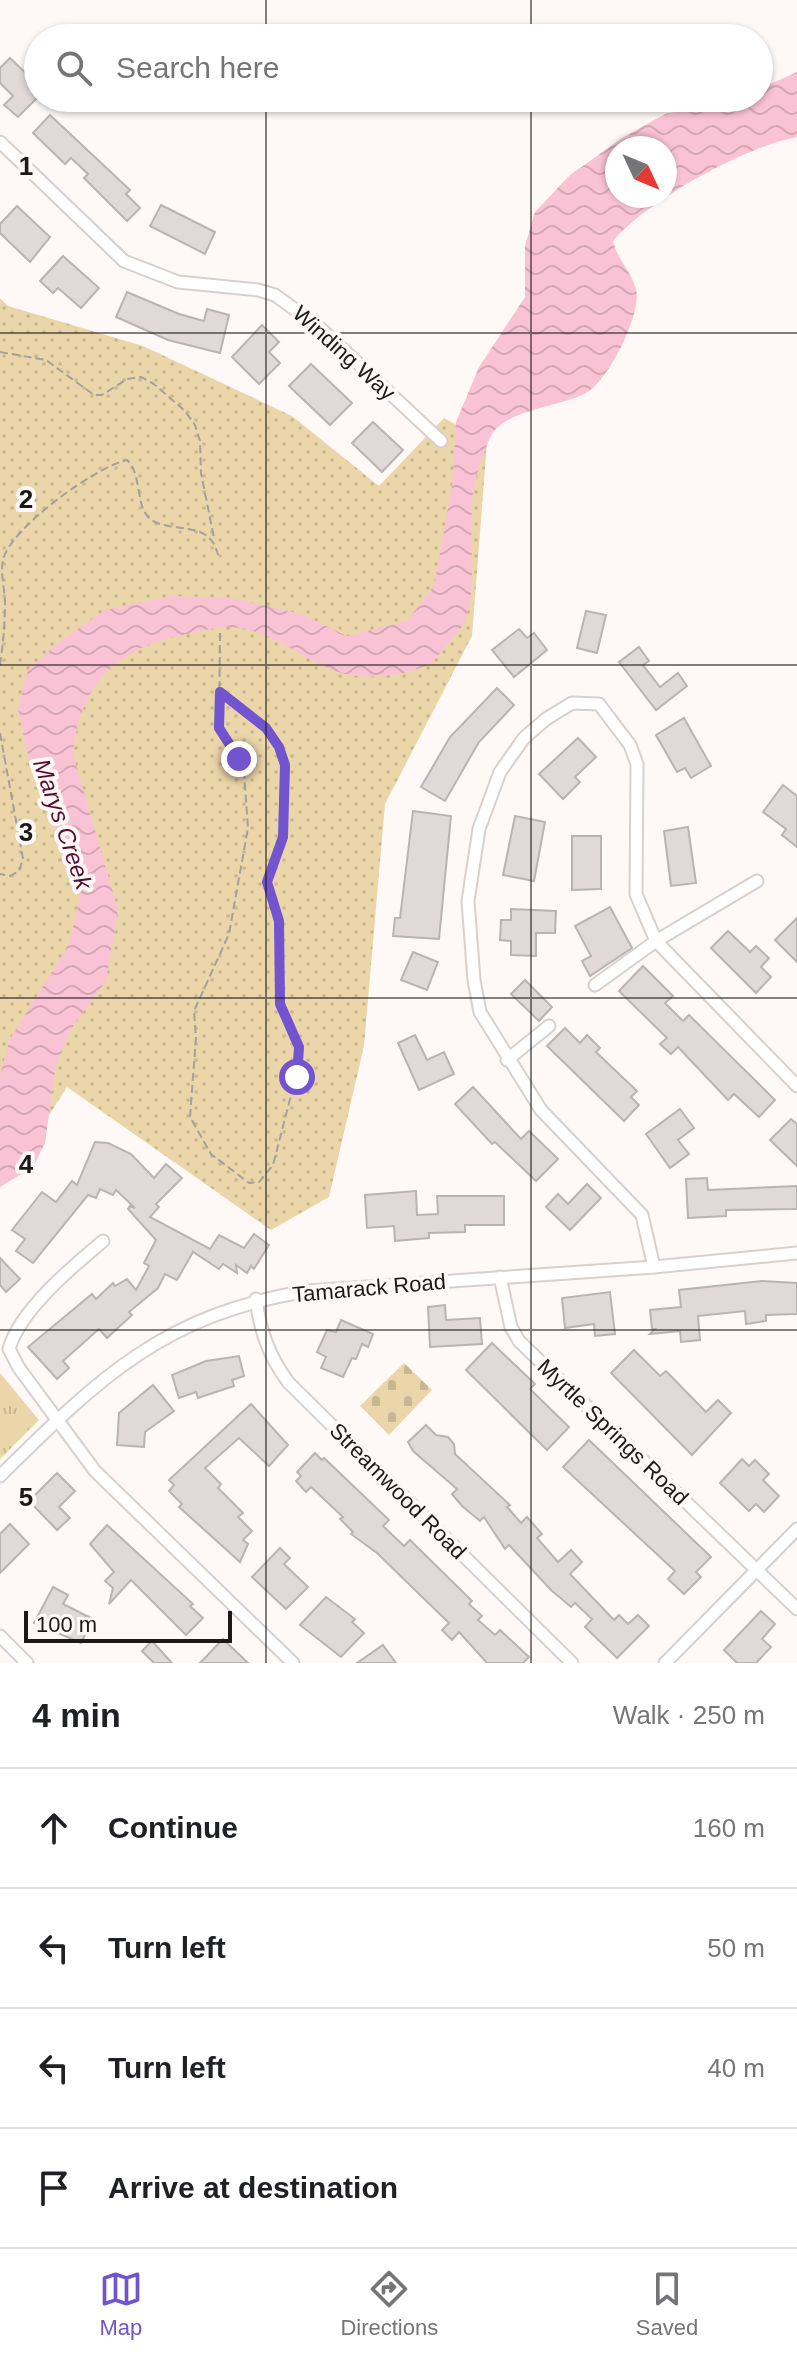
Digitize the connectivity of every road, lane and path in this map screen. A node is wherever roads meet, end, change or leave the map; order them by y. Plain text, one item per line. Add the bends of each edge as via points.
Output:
1 (0, 142) edge
2 (0, 352) edge
3 (441, 441) dead end
4 (215, 542) junction
5 (218, 555) dead end
6 (220, 633) dead end
7 (0, 665) edge
8 (220, 692) junction
9 (0, 733) edge
10 (0, 874) edge
11 (757, 881) dead end
12 (656, 941) junction
13 (595, 985) dead end
14 (549, 1026) dead end
15 (507, 1060) junction
16 (797, 1086) edge
17 (103, 1241) dead end
18 (797, 1253) edge
19 (654, 1267) junction
20 (500, 1277) junction
21 (256, 1299) junction
22 (57, 1419) junction
23 (0, 1476) edge
24 (797, 1529) edge
25 (757, 1570) junction
26 (797, 1609) edge
27 (0, 1636) edge
28 (27, 1663) edge
29 (293, 1663) edge
30 (572, 1663) edge
31 (665, 1663) edge

1 - 3 street, Winding Way via 124,261 178,282 275,295 319,327
2 - 4 path via 46,360 94,395 141,377 170,396 195,425
4 - 5 path
4 - 7 path via 188,528 154,522 144,513 135,467 127,460 113,463 51,505 6,551
6 - 8 path
8 - 8 path via 266,728 285,765 283,837 267,882 279,921 280,1004 295,1032 300,1061 275,1157 267,1176 249,1183 211,1154 190,1117 194,1011 229,934 248,828 244,773 219,728
9 - 10 path via 23,859 19,871
11 - 12 street
12 - 13 street
12 - 15 street via 636,894 637,764 630,745 599,704 572,703 524,738 500,772 479,829 468,901 474,980 480,1012
12 - 16 street
14 - 15 street
15 - 19 street via 541,1110 642,1215
17 - 22 street via 55,1285 13,1334 9,1349
18 - 19 street, Tamarack Road
19 - 20 street, Tamarack Road
20 - 21 street, Tamarack Road
20 - 25 street, Myrtle Springs Road via 519,1341
21 - 22 street, Tamarack Road via 172,1332
21 - 30 street, Streamwood Road via 260,1332 288,1382
22 - 23 street, Tamarack Road
22 - 29 street via 95,1471
24 - 25 street
25 - 26 street, Myrtle Springs Road
25 - 31 street
27 - 28 street

